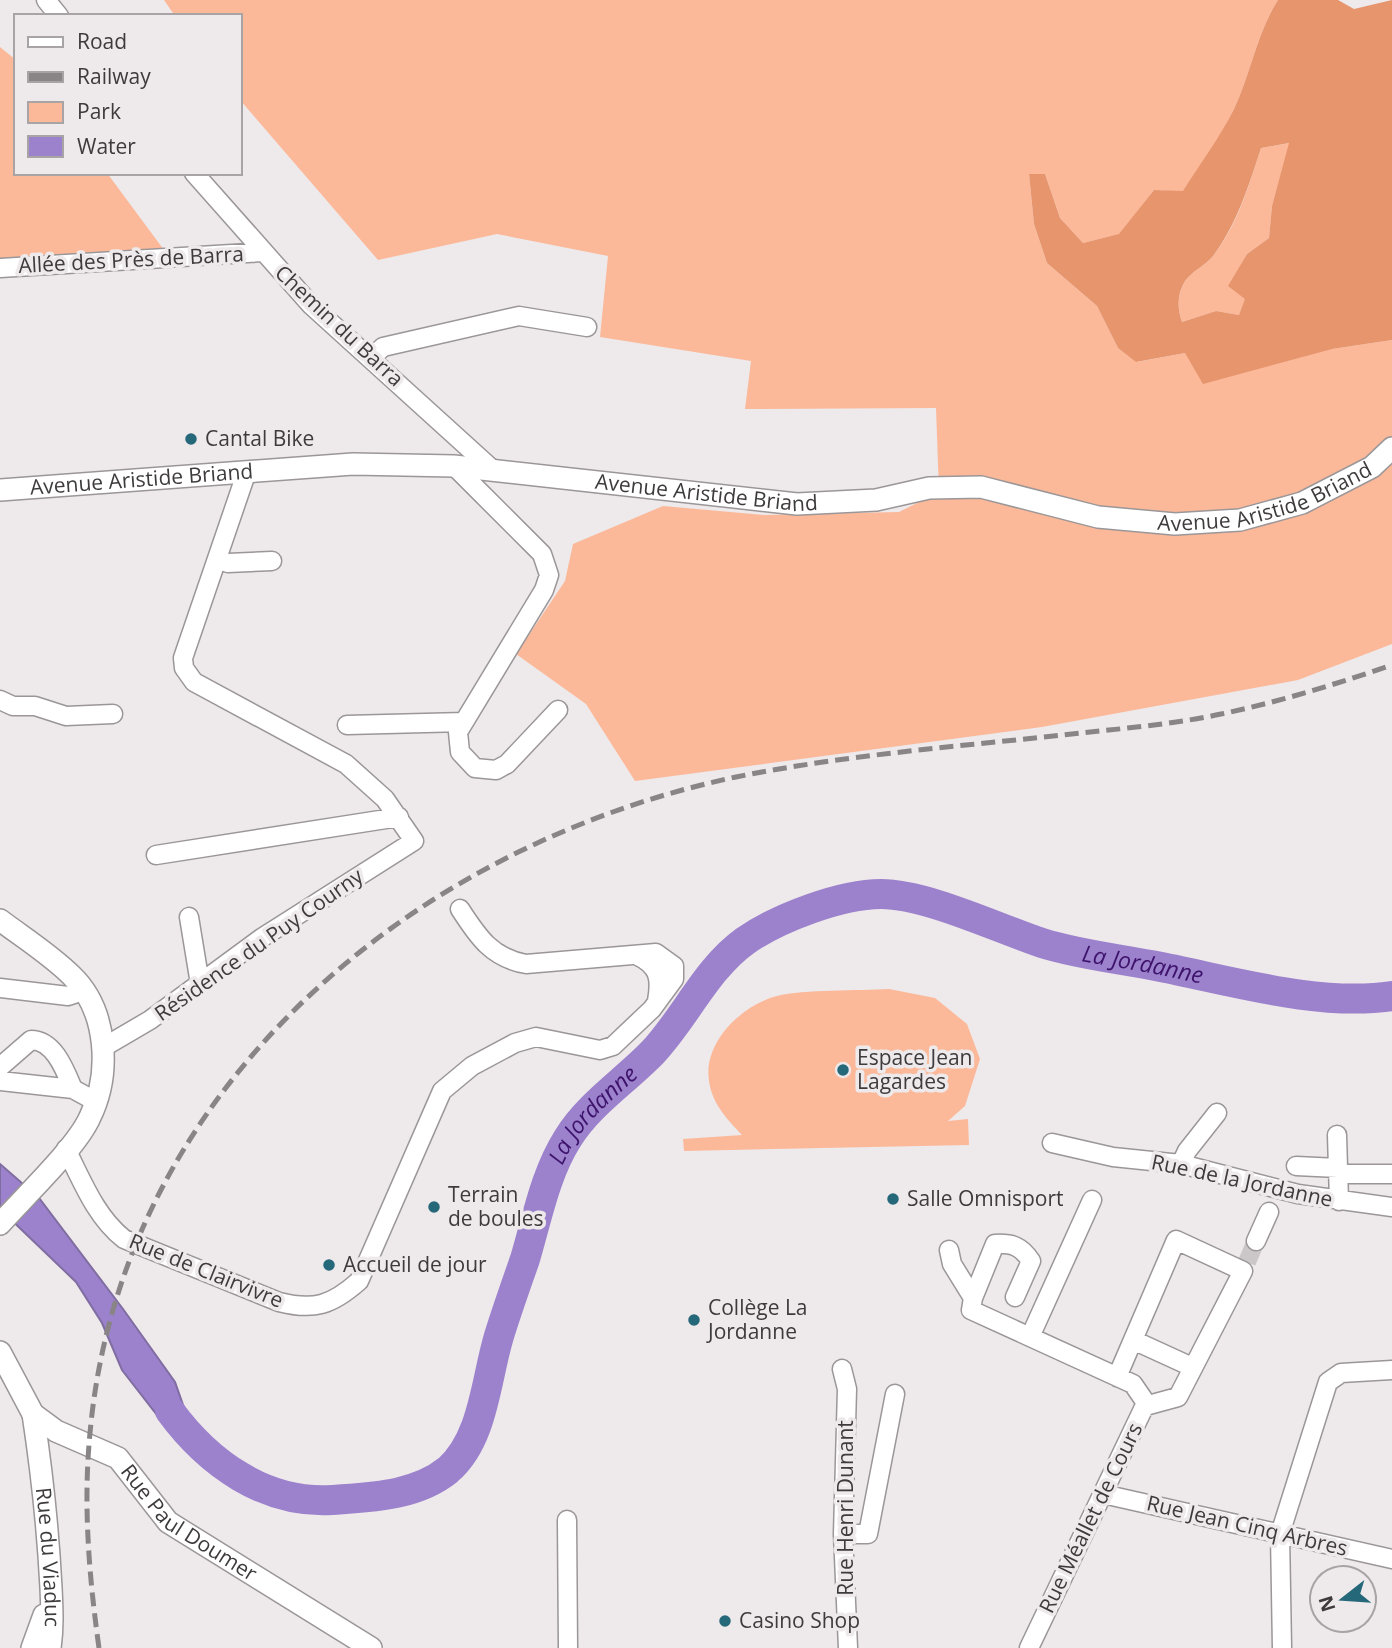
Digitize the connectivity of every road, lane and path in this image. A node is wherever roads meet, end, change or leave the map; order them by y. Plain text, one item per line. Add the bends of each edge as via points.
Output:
1 (46, 0) edge
2 (57, 14) edge
3 (196, 175) edge
4 (263, 252) junction
5 (0, 268) edge
6 (587, 327) dead end
7 (372, 358) junction
8 (1392, 448) edge
9 (454, 466) junction
10 (493, 470) junction
11 (247, 471) junction
12 (0, 489) edge
13 (217, 559) junction
14 (272, 561) dead end
15 (0, 700) edge
16 (558, 710) dead end
17 (113, 714) dead end
18 (464, 722) junction
19 (347, 725) dead end
20 (398, 817) junction
21 (156, 855) dead end
22 (460, 909) dead end
23 (189, 917) dead end
24 (0, 920) edge
25 (200, 984) junction
26 (0, 989) edge
27 (83, 991) junction
28 (104, 1047) junction
29 (0, 1067) edge
30 (0, 1082) edge
31 (73, 1089) junction
32 (95, 1101) junction
33 (1217, 1113) dead end
34 (1337, 1135) dead end
35 (1052, 1143) dead end
36 (66, 1149) junction
37 (1181, 1164) junction
38 (1296, 1166) dead end
39 (1338, 1171) junction
40 (1392, 1174) edge
41 (1092, 1200) dead end
42 (1339, 1202) junction
43 (1392, 1207) edge
44 (1269, 1212) dead end
45 (0, 1224) edge
46 (1256, 1241) tunnel mouth
47 (948, 1250) dead end
48 (1016, 1297) dead end
49 (973, 1298) junction
50 (1030, 1337) junction
51 (1133, 1340) junction
52 (0, 1352) edge
53 (1192, 1367) junction
54 (842, 1369) dead end
55 (1392, 1370) edge
56 (0, 1376) edge
57 (1117, 1377) junction
58 (895, 1394) dead end
59 (1145, 1406) junction
60 (33, 1414) junction
61 (41, 1465) junction
62 (1103, 1494) junction
63 (567, 1520) dead end
64 (843, 1534) junction
65 (1280, 1534) junction
66 (1392, 1559) edge
67 (51, 1589) junction
68 (32, 1648) edge
69 (50, 1648) edge
70 (371, 1648) edge
71 (568, 1648) edge
72 (848, 1648) edge
73 (1029, 1648) edge
74 (1282, 1648) edge

1 - 2 street
3 - 4 street, Chemin du Barra
4 - 5 street, Allée des Près de Barra
4 - 7 street, Chemin du Barra via 311,305
6 - 7 street via 519,316 383,347
7 - 10 street, Chemin du Barra
8 - 10 main road, Avenue Aristide Briand via 1372,467 1302,503 1240,520 1175,524 1098,517 981,487 929,488 876,500 797,504
9 - 10 main road, Avenue Aristide Briand
9 - 11 main road, Avenue Aristide Briand via 353,464
9 - 18 street via 542,554 549,575
11 - 12 main road, Avenue Aristide Briand
11 - 13 street
13 - 14 street
13 - 20 street via 183,658 187,676 346,764 386,799
15 - 17 street via 66,716
16 - 18 street via 507,764 496,769 475,768 460,752 457,740
18 - 19 street
20 - 21 street
20 - 25 street, Résidence du Puy Courny via 414,841 263,937
22 - 36 street, Rue de Clairvivre via 482,942 512,961 526,964 656,953 674,966 674,979 632,1030 612,1046 600,1050 536,1037 515,1042 472,1066 442,1091 359,1281 331,1302 302,1308 279,1302 124,1239 99,1213
23 - 25 street
24 - 27 main road via 74,977
25 - 28 street, Résidence du Puy Courny
26 - 27 street via 68,996
27 - 28 main road via 94,1009
28 - 32 main road
29 - 31 street via 31,1040 41,1040 50,1047
30 - 31 street
31 - 32 street
32 - 36 main road via 90,1118
33 - 37 street
34 - 39 street
35 - 37 street, Rue de la Jordanne via 1113,1157
36 - 45 main road
37 - 42 street, Rue de la Jordanne
38 - 39 street
39 - 40 street
39 - 42 street
41 - 50 street
42 - 43 street, Rue de la Jordanne
44 - 46 street
47 - 49 street, Rue Méallet de Cours
48 - 49 street via 1031,1261 1023,1249 1008,1243 995,1244
49 - 50 street, Rue Méallet de Cours via 971,1310
50 - 57 street, Rue Méallet de Cours
51 - 53 street
51 - 53 street via 1176,1240 1245,1266
51 - 57 street
52 - 60 main road, Rue Paul Doumer
53 - 59 street via 1178,1397
54 - 64 street, Rue Henri Dunant via 847,1389
55 - 65 street via 1341,1373 1328,1382
56 - 61 main road via 21,1412
57 - 59 street, Rue Méallet de Cours via 1133,1384
58 - 64 street via 868,1534
59 - 62 street, Rue Méallet de Cours
60 - 61 main road
60 - 70 main road, Rue Paul Doumer via 55,1431 118,1458 168,1522
61 - 67 main road, Rue du Viaduc
62 - 65 street, Rue Jean Cinq Arbres
62 - 73 street, Rue Méallet de Cours
63 - 71 street
64 - 72 street, Rue Henri Dunant
65 - 66 street, Rue Jean Cinq Arbres
65 - 74 street
67 - 68 main road
67 - 69 main road, Rue du Viaduc

